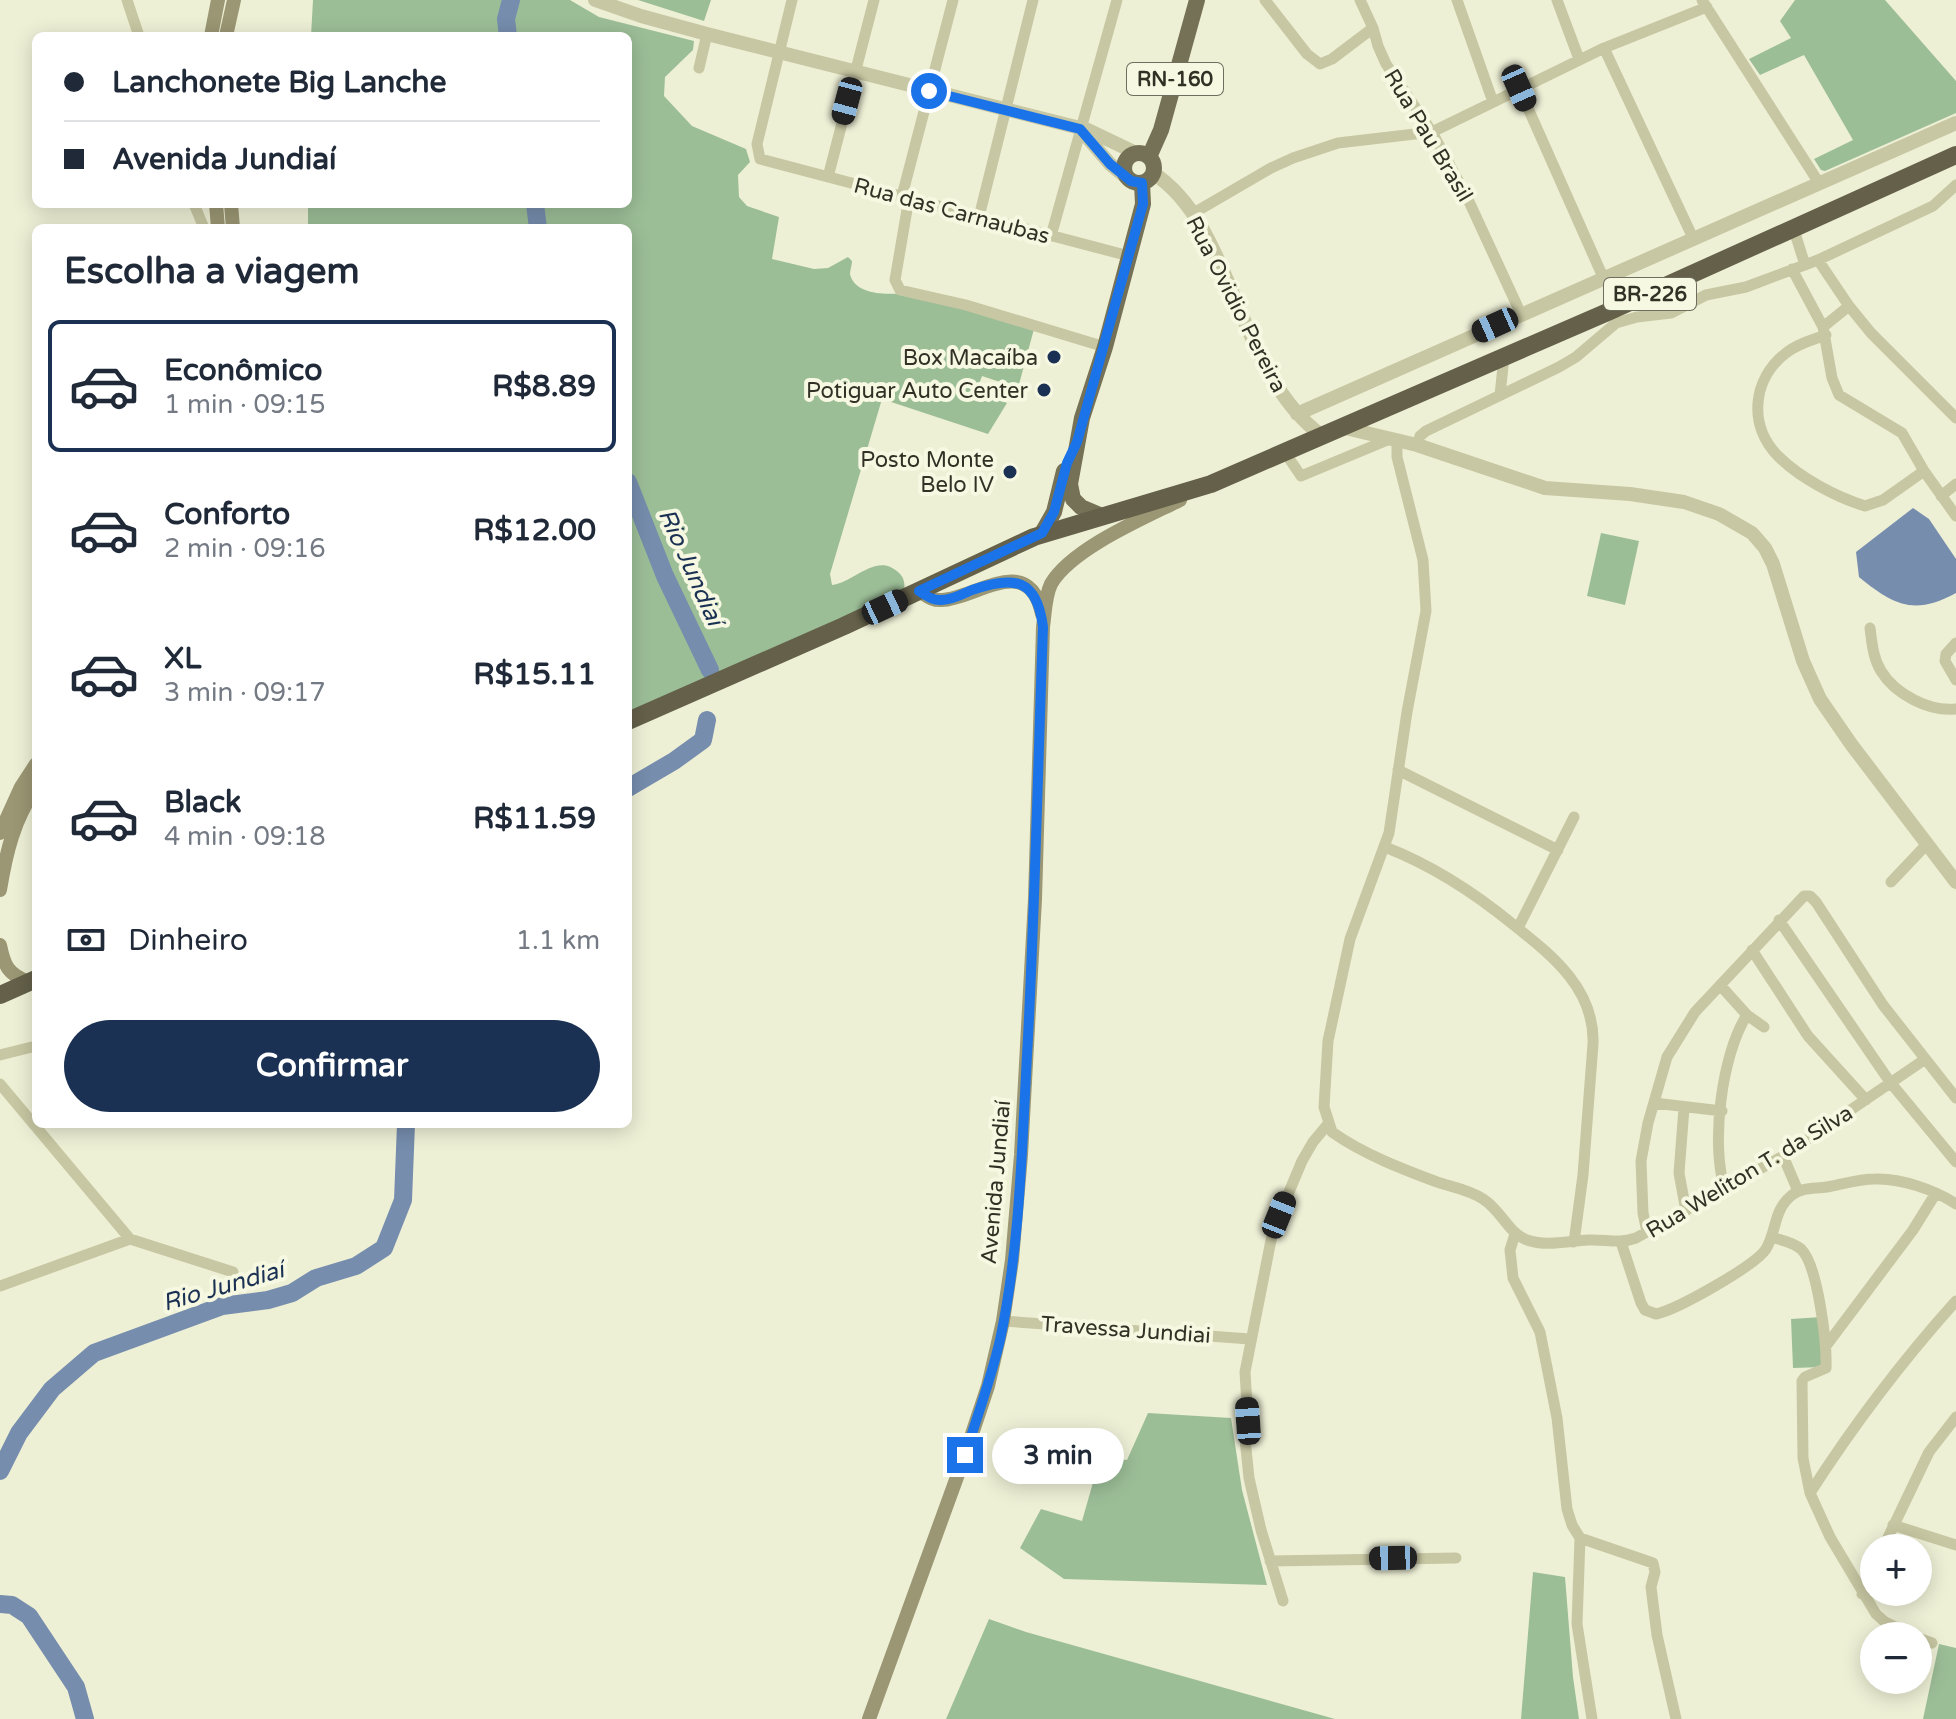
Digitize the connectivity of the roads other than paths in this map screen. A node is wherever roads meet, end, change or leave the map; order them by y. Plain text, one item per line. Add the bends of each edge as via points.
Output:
1 (126, 0) edge
2 (218, 0) edge
3 (234, 0) edge
4 (595, 0) edge
5 (792, 0) edge
6 (874, 0) edge
7 (953, 0) edge
8 (1033, 0) edge
9 (1117, 0) edge
10 (1197, 0) edge
11 (1265, 0) edge
12 (1360, 0) edge
13 (1457, 0) edge
14 (1557, 0) edge
15 (1704, 4) edge
16 (1373, 28) junction
17 (138, 32) edge
18 (212, 32) edge
19 (227, 32) edge
20 (707, 34) junction
21 (1604, 48) junction
22 (780, 52) junction
23 (1579, 59) junction
24 (699, 68) dead end
25 (855, 73) junction
26 (1519, 88) junction
27 (929, 91) junction
28 (1493, 102) junction
29 (1004, 110) junction
30 (1956, 123) edge
31 (1080, 129) junction
32 (1432, 132) junction
33 (1956, 155) edge
34 (1141, 168) junction
35 (828, 177) junction
36 (1819, 183) junction
37 (1956, 185) edge
38 (905, 197) junction
39 (1192, 214) junction
40 (979, 217) junction
41 (1794, 230) junction
42 (1051, 236) junction
43 (1693, 238) junction
44 (1129, 256) junction
45 (1818, 260) junction
46 (1805, 265) junction
47 (1792, 269) junction
48 (1603, 277) junction
49 (1849, 306) junction
50 (1521, 314) junction
51 (1613, 317) junction
52 (1824, 331) junction
53 (1105, 347) junction
54 (1504, 357) junction
55 (1500, 395) junction
56 (1297, 414) junction
57 (1956, 418) edge
58 (1341, 426) junction
59 (1321, 435) junction
60 (1394, 440) junction
61 (1077, 442) junction
62 (1417, 445) junction
63 (1284, 451) junction
64 (1924, 471) junction
65 (1211, 484) junction
66 (1956, 484) edge
67 (1941, 496) junction
68 (1100, 515) junction
69 (1956, 516) edge
70 (1042, 533) junction
71 (919, 591) junction
72 (1043, 627) junction
73 (1870, 628) dead end
74 (1956, 643) edge
75 (1956, 680) edge
76 (1956, 709) edge
77 (632, 719) edge
78 (32, 770) edge
79 (1398, 770) junction
80 (32, 795) edge
81 (1574, 817) dead end
82 (0, 833) edge
83 (1928, 843) junction
84 (1385, 847) junction
85 (1558, 850) junction
86 (1891, 882) dead end
87 (1956, 882) edge
88 (0, 890) edge
89 (1779, 920) junction
90 (1518, 928) junction
91 (1752, 950) junction
92 (1, 951) edge
93 (32, 981) edge
94 (1720, 985) junction
95 (0, 995) edge
96 (1747, 1015) junction
97 (1764, 1027) dead end
98 (32, 1047) edge
99 (0, 1055) edge
100 (1924, 1060) junction
101 (1890, 1082) junction
102 (0, 1084) edge
103 (1956, 1098) edge
104 (1866, 1100) junction
105 (1654, 1103) junction
106 (1684, 1108) junction
107 (1722, 1111) junction
108 (32, 1122) edge
109 (1328, 1124) junction
110 (37, 1128) edge
111 (1783, 1156) junction
112 (1956, 1162) edge
113 (1725, 1189) junction
114 (1798, 1191) junction
115 (1936, 1193) junction
116 (1956, 1204) edge
117 (1686, 1211) junction
118 (1647, 1232) junction
119 (1515, 1234) junction
120 (1771, 1237) junction
121 (130, 1239) junction
122 (1574, 1242) junction
123 (1621, 1242) junction
124 (233, 1272) dead end
125 (0, 1286) edge
126 (1956, 1301) edge
127 (1003, 1321) junction
128 (1250, 1339) junction
129 (1826, 1346) junction
130 (1956, 1417) edge
131 (1810, 1493) junction
132 (1893, 1525) junction
133 (1889, 1534) edge
134 (1580, 1538) junction
135 (1956, 1545) edge
136 (1456, 1558) dead end
137 (1270, 1561) junction
138 (1860, 1590) edge
139 (1283, 1601) dead end
140 (1871, 1606) edge
141 (1887, 1622) edge
142 (869, 1719) edge
143 (1592, 1719) edge
144 (1676, 1719) edge

1 - 17 street
2 - 18 main road
3 - 19 main road
4 - 20 street
5 - 22 street
6 - 25 street
7 - 27 street
8 - 29 street
9 - 31 street
10 - 34 main road, RN-160 via 1161,130
11 - 16 street via 1320,64
12 - 16 street, Rua Pau Brasil
13 - 28 street
14 - 23 street
15 - 21 street
15 - 36 street
16 - 32 street, Rua Pau Brasil via 1386,64
20 - 22 street
20 - 24 street
21 - 23 street
21 - 43 street
22 - 25 street
22 - 35 street, Rua das Carnaubas via 757,144 760,159
23 - 26 street
25 - 27 street
25 - 35 street
26 - 28 street
26 - 48 street
27 - 29 street
27 - 38 street
28 - 32 street
29 - 31 street
29 - 40 street
30 - 36 street
31 - 34 street via 1112,140
31 - 34 street, Rua Ovidio Pereira via 1110,164
31 - 42 street
32 - 39 street via 1315,150 1271,168
32 - 50 street, Rua Pau Brasil
33 - 41 highway, BR-226
34 - 39 street, Rua Ovidio Pereira via 1175,192
34 - 44 main road, RN-160 via 1143,204
35 - 38 street, Rua das Carnaubas
36 - 43 street
37 - 45 street via 1933,206
38 - 40 street, Rua das Carnaubas
38 - 53 street via 895,280 900,290
39 - 56 street, Rua Ovidio Pereira via 1258,353
40 - 42 street, Rua das Carnaubas
41 - 46 street
41 - 51 highway, BR-226
42 - 44 street, Rua das Carnaubas
43 - 48 street
44 - 53 main road, RN-160
45 - 46 street
45 - 49 street
46 - 47 street
47 - 51 street via 1706,295 1671,313
47 - 52 street
48 - 50 street
49 - 52 street
49 - 57 street
50 - 56 street
51 - 54 highway, BR-226
51 - 55 street via 1576,357
52 - 64 street via 1839,395 1902,433
52 - 64 street via 1785,353 1762,382 1758,420 1772,448 1821,486 1865,506 1883,500
53 - 61 main road, RN-160
54 - 55 street
54 - 58 highway, BR-226
55 - 62 street via 1426,431
56 - 59 street, Rua Ovidio Pereira
58 - 59 highway, BR-226
58 - 60 street
59 - 63 highway, BR-226
60 - 62 street
60 - 63 street via 1301,476
60 - 79 street via 1427,594
61 - 68 main road, RN-160 via 1071,493 1081,507
61 - 70 main road, RN-160
62 - 83 street via 1545,488 1684,502 1752,533 1773,564 1820,699
63 - 65 highway, BR-226
64 - 67 street
65 - 68 highway, BR-226
65 - 72 main road, Avenida Jundiaí via 1071,561 1049,587
66 - 67 street
67 - 69 street
68 - 70 highway, BR-226
70 - 71 highway, BR-226
71 - 72 main road, Avenida Jundiaí via 946,601 989,585 1028,587
71 - 77 highway, BR-226
72 - 127 main road, Avenida Jundiaí via 1021,1155
73 - 76 street via 1876,661 1888,681 1921,703
74 - 75 street via 1945,661
78 - 82 main road
79 - 84 street
79 - 85 street
80 - 88 main road via 18,819
81 - 85 street
83 - 86 street
83 - 87 street
84 - 90 street via 1470,890
84 - 109 street via 1350,939 1333,1016 1324,1086
85 - 90 street
89 - 91 street
89 - 100 street via 1809,895
89 - 101 street
90 - 122 street via 1570,977 1593,1023
91 - 94 street
91 - 104 street via 1808,1036
92 - 93 main road via 12,976
93 - 95 highway
94 - 96 street
94 - 105 street via 1675,1041
96 - 97 street
96 - 107 street via 1732,1043
98 - 99 street
100 - 101 street, Rua Weliton T. da Silva
100 - 103 street
101 - 104 street, Rua Weliton T. da Silva
101 - 112 street
102 - 108 street
104 - 111 street, Rua Weliton T. da Silva
105 - 106 street
105 - 118 street via 1641,1161
106 - 107 street
106 - 117 street via 1678,1154
107 - 113 street via 1719,1162
109 - 119 street via 1360,1149 1483,1198
109 - 128 street via 1302,1161 1273,1230
110 - 121 street
111 - 113 street, Rua Weliton T. da Silva
111 - 114 street
113 - 117 street, Rua Weliton T. da Silva
114 - 115 street via 1875,1179
114 - 120 street via 1778,1212
115 - 116 street
115 - 129 street
117 - 118 street, Rua Weliton T. da Silva
118 - 123 street, Rua Weliton T. da Silva
119 - 122 street, Rua Weliton T. da Silva via 1542,1243
119 - 134 street via 1511,1270 1540,1332 1567,1509
120 - 123 street via 1762,1254 1743,1268 1659,1313 1641,1303
120 - 129 street via 1795,1245 1807,1258
121 - 124 street
121 - 125 street
122 - 123 street, Rua Weliton T. da Silva
126 - 131 street
127 - 128 street, Travessa Jundiai
127 - 142 main road, Avenida Jundiaí via 965,1455
128 - 137 street via 1246,1455
129 - 131 street via 1825,1369 1802,1381 1803,1458
130 - 132 street via 1929,1452
131 - 138 street
132 - 133 street
132 - 135 street
134 - 143 street via 1577,1624
134 - 144 street via 1654,1565 1657,1635
136 - 137 street
137 - 139 street
140 - 141 street

